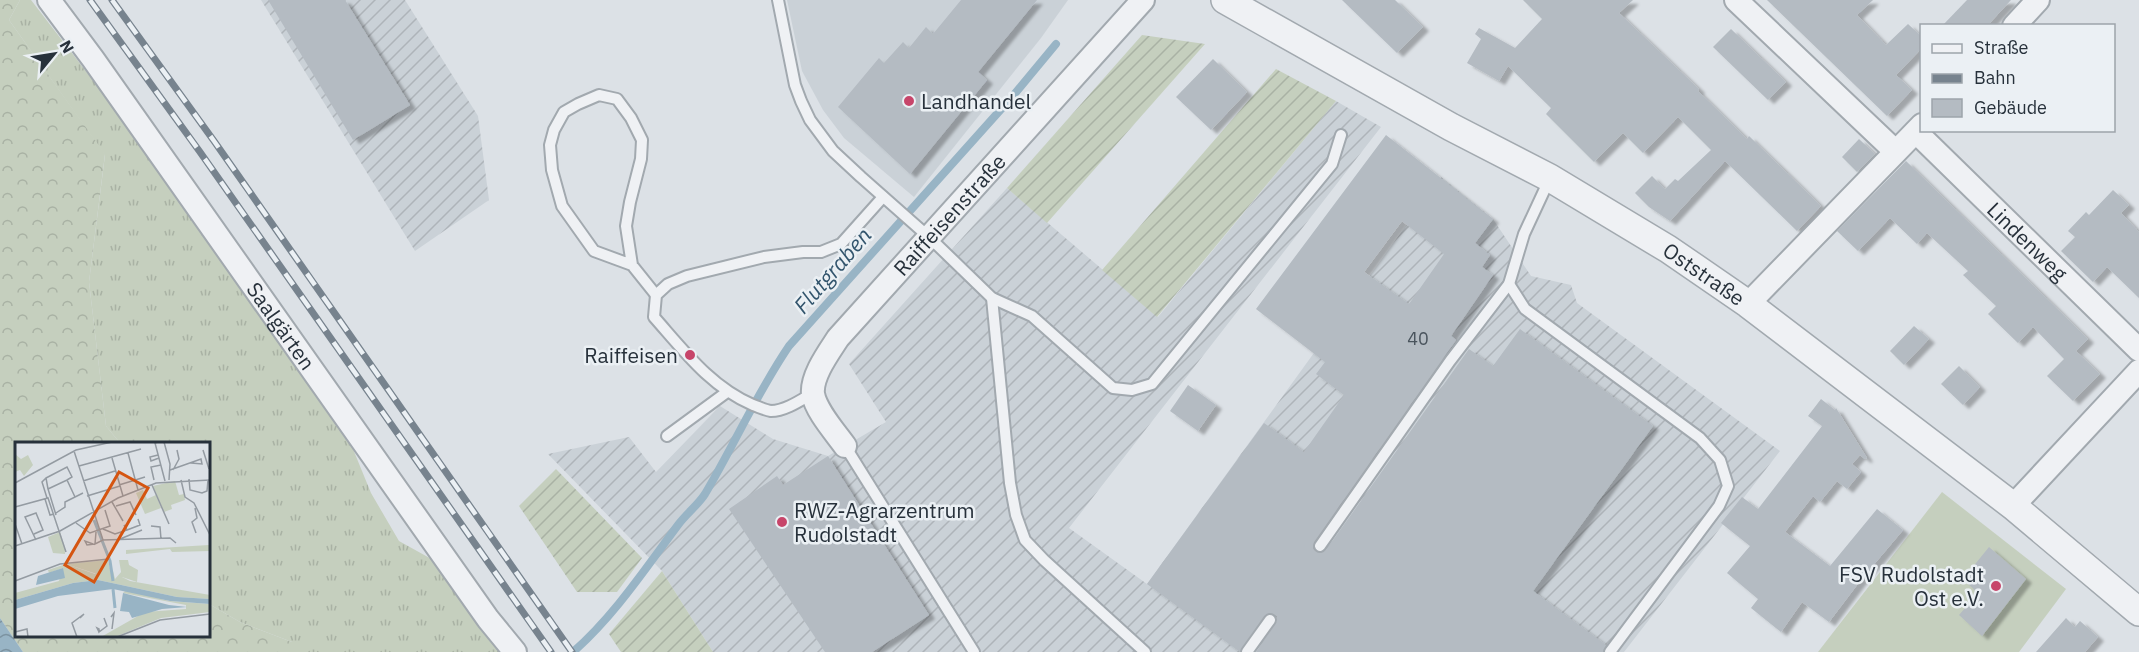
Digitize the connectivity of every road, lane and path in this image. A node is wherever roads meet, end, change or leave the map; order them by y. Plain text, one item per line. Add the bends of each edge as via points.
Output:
1 (49, 0) edge
2 (778, 0) edge
3 (1143, 0) edge
4 (1225, 0) edge
5 (1736, 0) edge
6 (2038, 0) edge
7 (2016, 24) edge
8 (1919, 128) edge
9 (1923, 132) edge
10 (1341, 135) dead end
11 (1895, 151) junction
12 (1550, 178) junction
13 (883, 197) junction
14 (930, 238) junction
15 (632, 265) junction
16 (1509, 284) junction
17 (656, 295) junction
18 (992, 298) junction
19 (1748, 304) junction
20 (2139, 350) edge
21 (2139, 371) edge
22 (727, 392) junction
23 (813, 393) junction
24 (667, 436) dead end
25 (845, 446) joint
26 (2013, 506) junction
27 (1320, 546) dead end
28 (2139, 612) edge
29 (1270, 620) dead end
30 (515, 652) edge
31 (974, 652) edge
32 (1145, 652) edge
33 (1247, 652) edge
34 (1610, 652) edge

1 - 30 street, Saalgärten
2 - 13 lane via 795,85 810,120 833,150
3 - 14 street, Raiffeisenstraße
4 - 12 street, Oststraße via 1450,127
5 - 11 street
6 - 7 street
8 - 11 street
9 - 20 street, Lindenweg
10 - 18 lane via 1332,164 1152,384 1132,390 1113,388 1032,316
11 - 19 street
12 - 16 lane via 1524,234
12 - 19 street, Oststraße via 1668,249
13 - 14 lane
13 - 17 lane via 841,244 821,252 764,257 687,276 668,284
14 - 18 lane
14 - 23 street, Raiffeisenstraße via 838,338 818,370
15 - 15 lane via 594,251 562,206 552,171 550,145 564,112 600,95 617,99 642,140 626,226
15 - 17 lane
16 - 27 lane via 1450,360
16 - 34 lane via 1525,309 1700,438 1720,460 1728,486 1719,506
17 - 22 lane via 654,317 708,377
18 - 32 lane via 1010,483 1025,540
19 - 26 street, Oststraße
21 - 26 street
22 - 23 lane via 772,411
22 - 24 lane
23 - 25 street via 823,416
25 - 31 lane
26 - 28 street, Oststraße
29 - 33 lane

